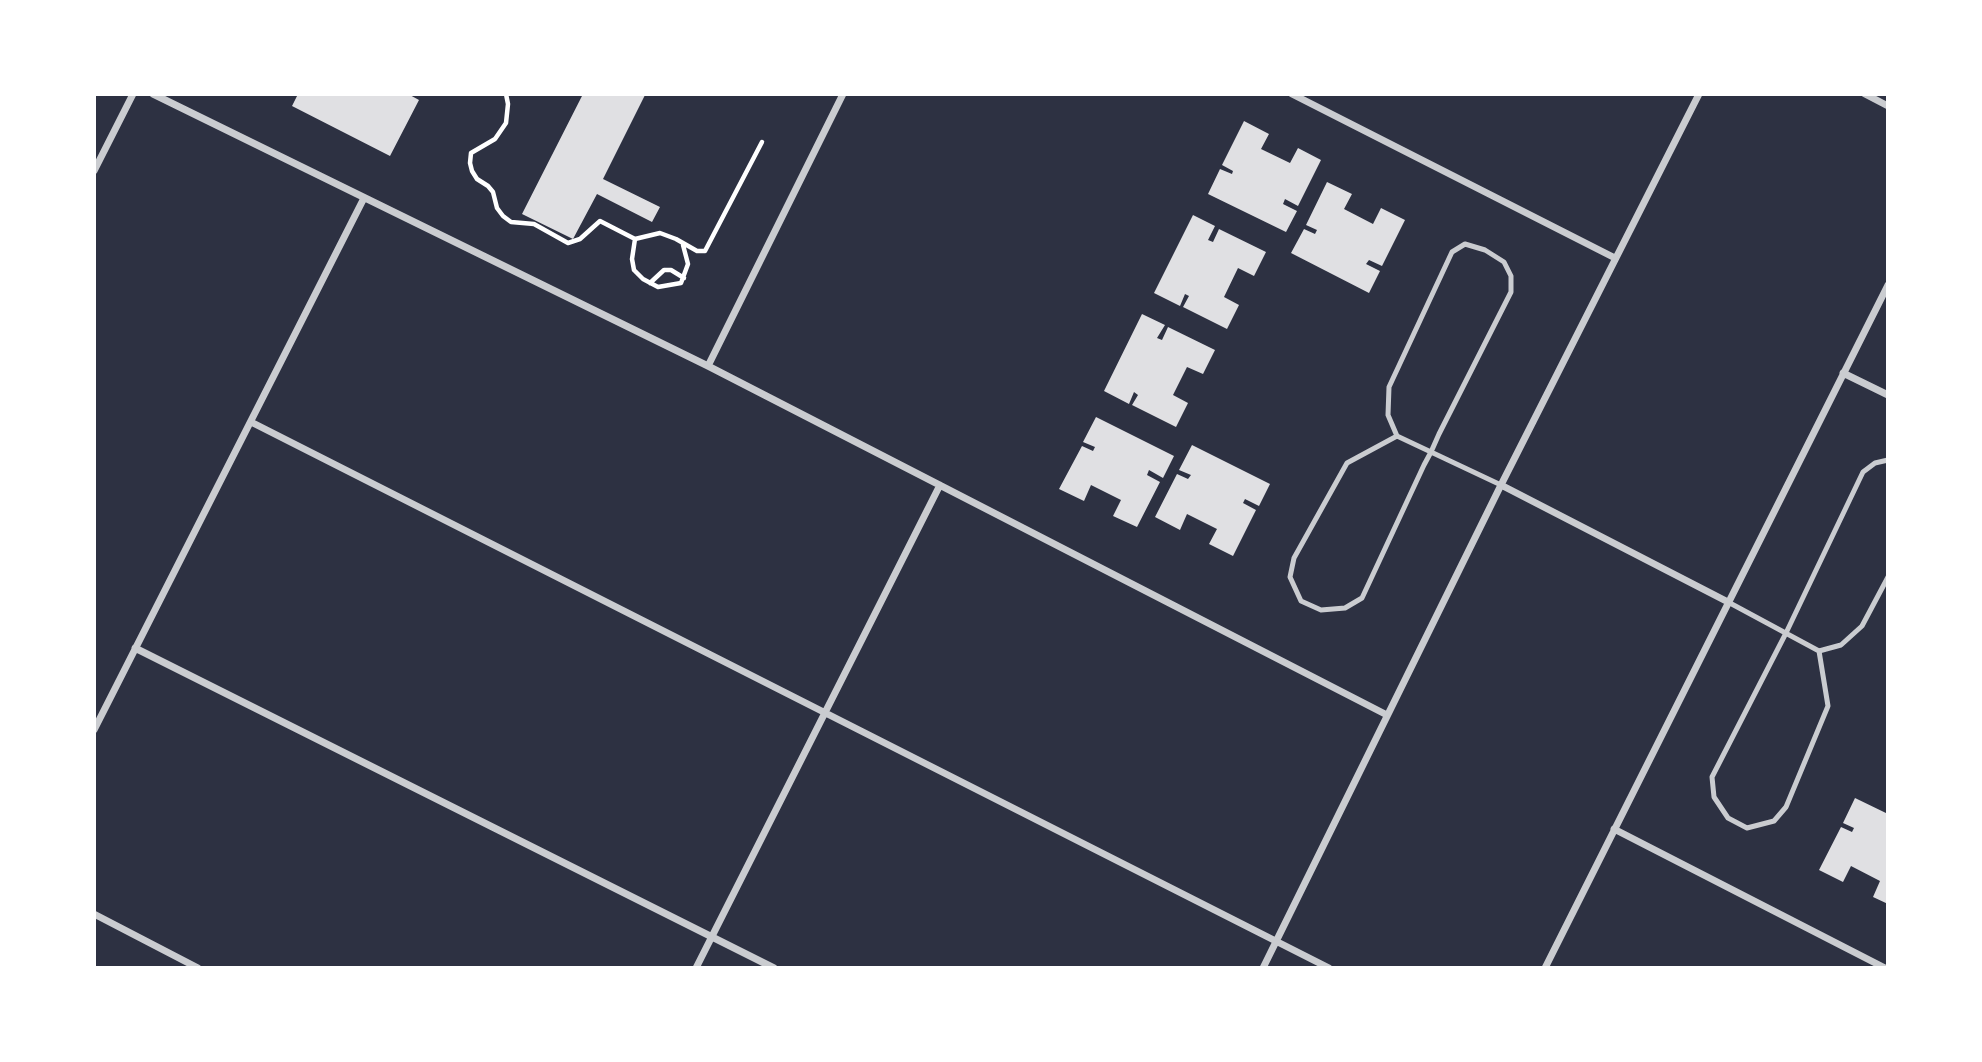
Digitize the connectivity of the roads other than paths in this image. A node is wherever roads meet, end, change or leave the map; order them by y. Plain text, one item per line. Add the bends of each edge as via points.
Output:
1 (133, 94) edge
2 (153, 94) edge
3 (843, 94) edge
4 (1292, 94) edge
5 (1699, 94) edge
6 (1865, 94) edge
7 (1888, 106) edge
8 (94, 171) edge
9 (364, 198) junction
10 (1615, 258) junction
11 (1888, 285) edge
12 (708, 366) junction
13 (1843, 373) junction
14 (1888, 395) edge
15 (251, 422) junction
16 (1396, 436) junction
17 (1431, 452) junction
18 (1888, 460) edge
19 (940, 485) junction
20 (1501, 485) junction
21 (1888, 577) edge
22 (1728, 602) junction
23 (1786, 633) junction
24 (135, 649) junction
25 (1819, 651) junction
26 (825, 713) junction
27 (1387, 715) junction
28 (94, 730) edge
29 (1614, 830) junction
30 (94, 915) edge
31 (712, 936) junction
32 (1276, 941) junction
33 (198, 968) edge
34 (696, 968) edge
35 (774, 968) edge
36 (1262, 968) edge
37 (1329, 968) edge
38 (1545, 968) edge
39 (1885, 968) edge

1 - 8 street
2 - 9 street
3 - 12 street
4 - 10 street
5 - 10 street
6 - 7 street
9 - 12 street
9 - 15 street
10 - 20 street
11 - 13 street
12 - 19 street
13 - 14 street
13 - 22 street
15 - 24 street
15 - 26 street
16 - 17 lane
16 - 17 lane via 1347,463 1294,558 1290,577 1301,601 1321,610 1345,608 1362,598
16 - 17 lane via 1388,415 1389,387 1452,252 1465,244 1485,250 1504,262 1511,276 1511,292
17 - 20 lane
18 - 23 lane via 1863,472
19 - 26 street
19 - 27 street
20 - 22 street
20 - 27 street
21 - 25 lane via 1862,626 1841,645
22 - 23 lane
22 - 29 street
23 - 25 lane
23 - 25 lane via 1712,777 1714,797 1728,818 1747,828 1773,821 1786,807 1828,706
24 - 28 street
24 - 31 street
26 - 31 street
26 - 32 street
27 - 32 street
29 - 38 street
29 - 39 street
30 - 33 street
31 - 34 street
31 - 35 street
32 - 36 street
32 - 37 street

